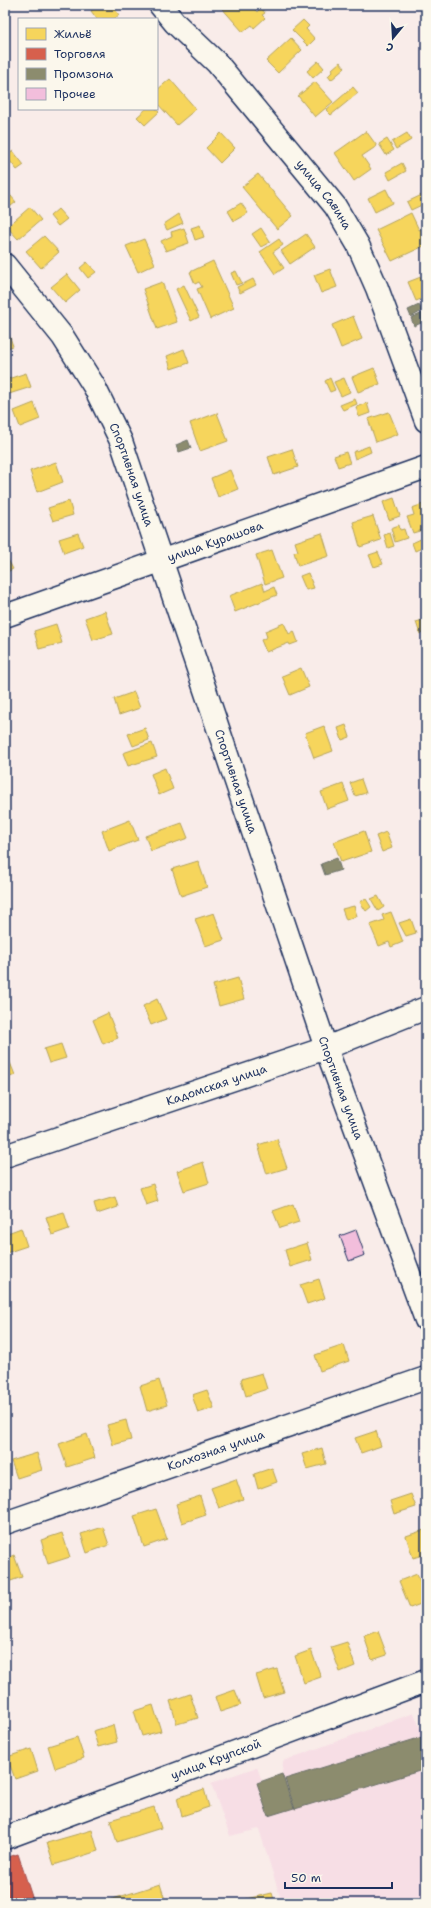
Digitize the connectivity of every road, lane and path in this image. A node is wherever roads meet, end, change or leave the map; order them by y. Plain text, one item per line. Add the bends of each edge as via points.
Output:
1 (160, 5) edge
2 (5, 265) edge
3 (426, 421) edge
4 (426, 467) edge
5 (160, 560) junction
6 (5, 616) edge
7 (426, 1008) edge
8 (326, 1048) junction
9 (5, 1156) edge
10 (426, 1320) edge
11 (426, 1378) edge
12 (5, 1523) edge
13 (426, 1681) edge
14 (5, 1838) edge

1 - 3 street, улица Савина via 217,63 335,206 358,245 377,288
2 - 5 street, Спортивная улица via 63,337 94,386 121,441
4 - 5 street, улица Курашова
5 - 6 street, улица Курашова
5 - 8 street, Спортивная улица
7 - 8 street, Кадомская улица
8 - 9 street, Кадомская улица
8 - 10 street, Спортивная улица
11 - 12 street, Колхозная улица
13 - 14 street, улица Крупской

